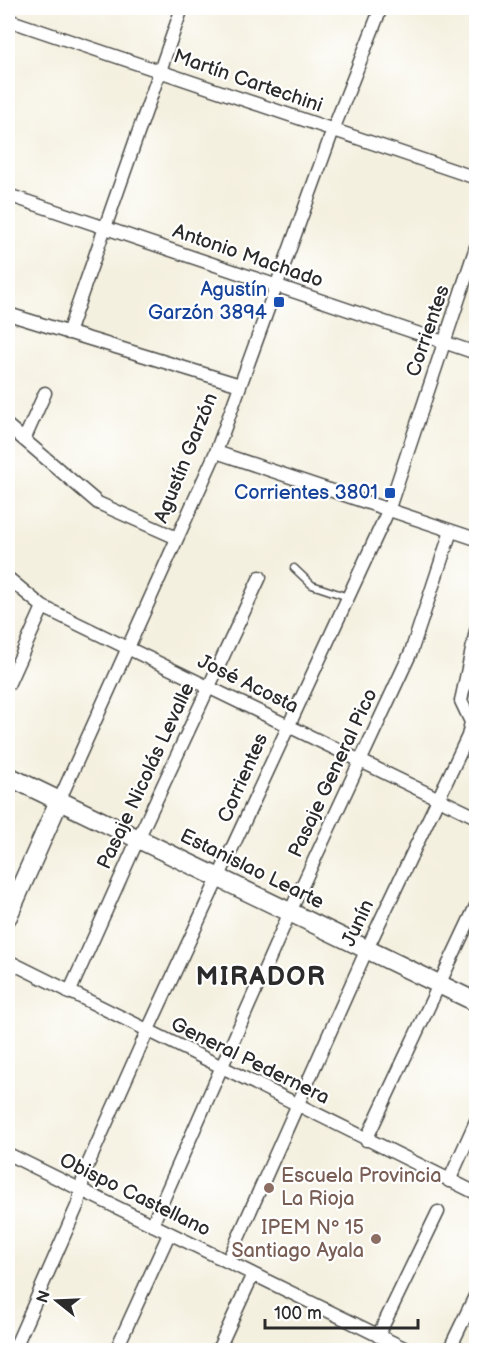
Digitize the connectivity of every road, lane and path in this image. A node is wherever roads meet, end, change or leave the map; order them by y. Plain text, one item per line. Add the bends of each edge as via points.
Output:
1 (11, 8) edge
2 (182, 8) edge
3 (381, 8) edge
4 (472, 8) edge
5 (477, 9) edge
6 (8, 19) edge
7 (159, 71) junction
8 (333, 130) junction
9 (477, 178) edge
10 (8, 195) edge
11 (104, 228) junction
12 (477, 248) edge
13 (275, 286) junction
14 (8, 314) edge
15 (68, 333) junction
16 (444, 343) junction
17 (477, 353) edge
18 (240, 385) junction
19 (45, 393) dead end
20 (8, 426) edge
21 (24, 440) junction
22 (216, 452) junction
23 (388, 511) junction
24 (451, 531) junction
25 (177, 538) junction
26 (477, 539) edge
27 (294, 568) dead end
28 (260, 577) dead end
29 (8, 578) edge
30 (349, 597) junction
31 (43, 607) junction
32 (477, 632) edge
33 (128, 647) junction
34 (8, 685) edge
35 (209, 687) junction
36 (474, 723) edge
37 (288, 725) junction
38 (360, 760) junction
39 (8, 776) edge
40 (438, 798) junction
41 (59, 801) junction
42 (477, 817) edge
43 (138, 839) junction
44 (219, 878) junction
45 (477, 906) edge
46 (290, 912) junction
47 (8, 916) edge
48 (367, 949) junction
49 (8, 962) edge
50 (440, 984) junction
51 (69, 993) junction
52 (477, 1002) edge
53 (147, 1032) junction
54 (221, 1068) junction
55 (297, 1106) junction
56 (477, 1121) edge
57 (366, 1140) junction
58 (8, 1154) edge
59 (449, 1181) junction
60 (81, 1191) junction
61 (477, 1192) edge
62 (438, 1212) dead end
63 (152, 1226) junction
64 (169, 1234) junction
65 (228, 1261) junction
66 (254, 1274) junction
67 (477, 1294) edge
68 (378, 1336) junction
69 (14, 1350) edge
70 (116, 1350) edge
71 (218, 1350) edge
72 (408, 1350) edge
73 (449, 1350) edge

1 - 6 street
2 - 7 street
3 - 8 street, Agustín Garzón
4 - 5 street
6 - 7 street, Martín Cartechini
7 - 8 street, Martín Cartechini
7 - 11 street
8 - 9 street, Martín Cartechini
8 - 13 street, Agustín Garzón
10 - 11 street, Antonio Machado
11 - 13 street, Antonio Machado
11 - 15 street
12 - 16 street, Corrientes
13 - 16 street, Antonio Machado
13 - 18 street, Agustín Garzón
14 - 15 street
15 - 18 street
16 - 17 street, Antonio Machado
16 - 23 street, Corrientes
18 - 22 street, Agustín Garzón
19 - 21 street
20 - 21 street
21 - 25 street via 98,503
22 - 23 street
22 - 25 street, Agustín Garzón
23 - 24 street
23 - 30 street, Corrientes
24 - 26 street
24 - 38 street, Pasaje General Pico via 411,652
25 - 33 street, Agustín Garzón
27 - 30 lane via 312,585
28 - 35 street, Pasaje Nicolás Levalle
29 - 31 street, José Acosta
30 - 37 street, Corrientes
31 - 33 street, José Acosta
31 - 34 street
32 - 36 street, Junín via 460,701
33 - 35 street, José Acosta
33 - 41 street, Agustín Garzón
35 - 37 street, José Acosta
35 - 43 street, Pasaje Nicolás Levalle
36 - 40 street, Junín
37 - 38 street, José Acosta
37 - 44 street, Corrientes
38 - 40 street, José Acosta
38 - 46 street, Pasaje General Pico
39 - 41 main road, Estanislao Learte
40 - 42 street, José Acosta
40 - 48 street, Junín
41 - 43 main road, Estanislao Learte
41 - 47 main road, Agustín Garzón
43 - 44 main road, Estanislao Learte
43 - 51 street, Pasaje Nicolás Levalle
44 - 46 main road, Estanislao Learte
44 - 53 street, Corrientes
45 - 50 street
46 - 48 main road, Estanislao Learte
46 - 54 street, Pasaje General Pico
48 - 50 main road, Estanislao Learte
48 - 55 street, Junín
49 - 51 street, General Pedernera
50 - 52 main road, Estanislao Learte
50 - 57 street
51 - 53 street, General Pedernera
53 - 54 street, General Pedernera
53 - 60 street, Corrientes via 85,1171
54 - 55 street, General Pedernera
54 - 63 street, Pasaje General Pico
55 - 57 street, General Pedernera
55 - 65 street, Junín
56 - 59 street
57 - 59 street, General Pedernera
58 - 60 street, Obispo Castellano
59 - 61 street, General Pedernera
60 - 63 street, Obispo Castellano
60 - 69 street, Corrientes
62 - 68 street
63 - 64 street, Obispo Castellano
64 - 65 street, Obispo Castellano
64 - 70 street
65 - 66 street, Obispo Castellano
66 - 68 street, Obispo Castellano
66 - 71 street
67 - 73 street
68 - 72 street, Obispo Castellano

